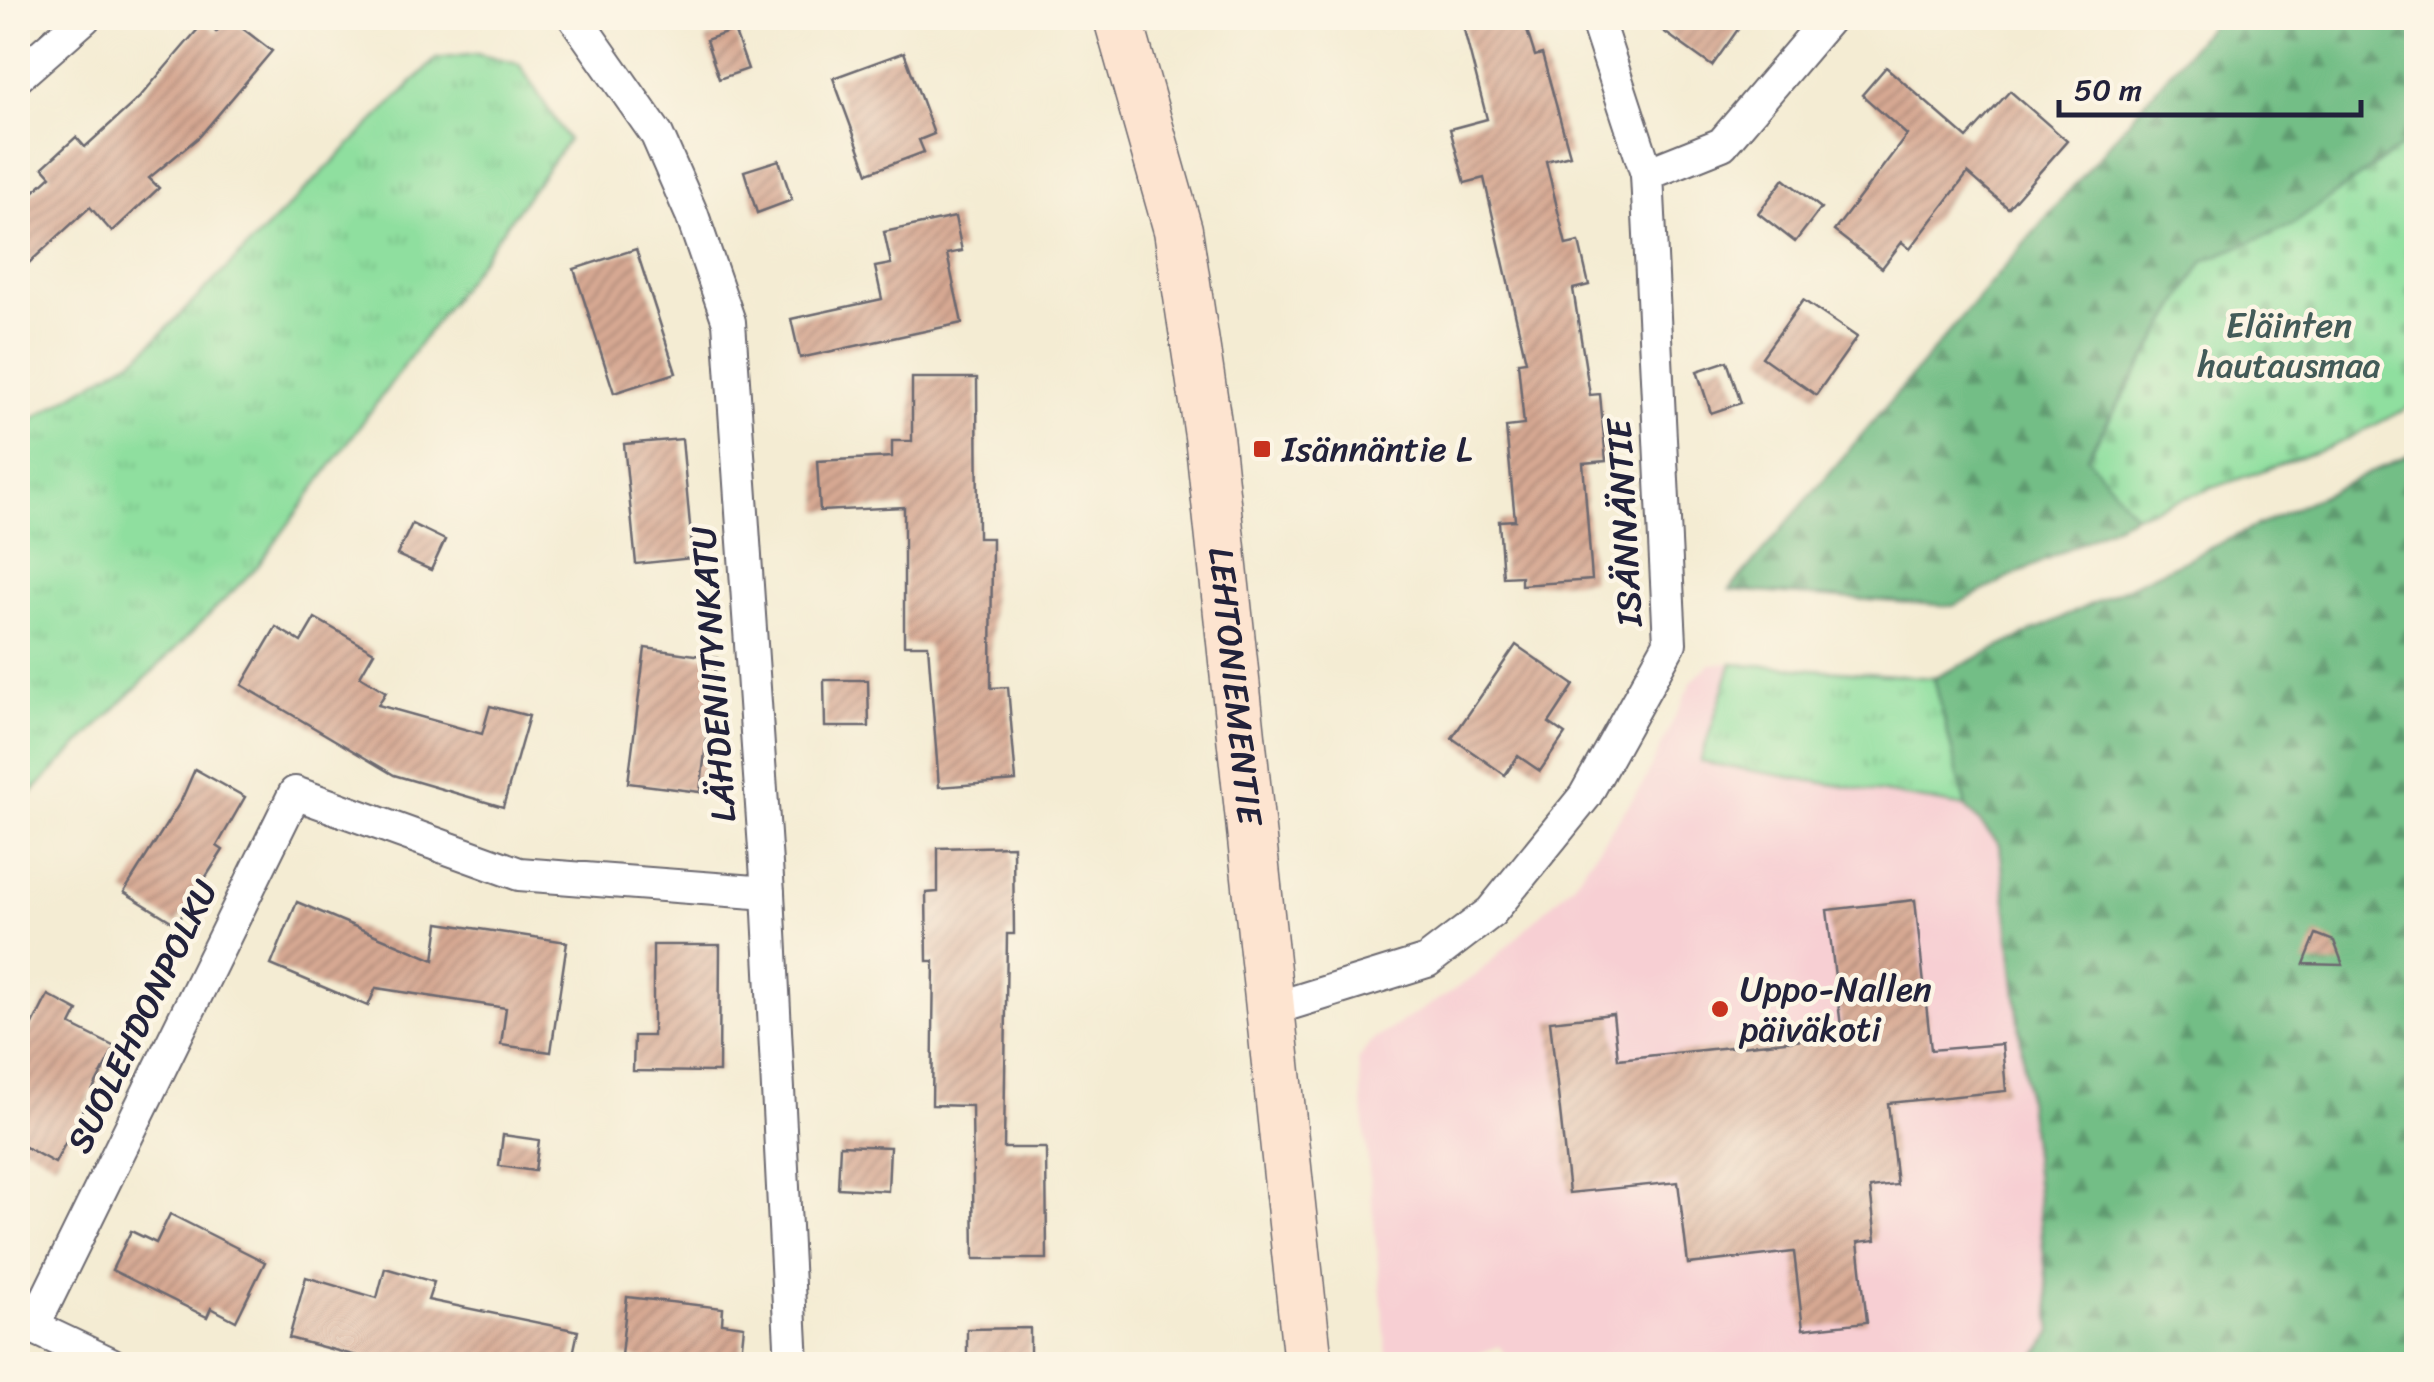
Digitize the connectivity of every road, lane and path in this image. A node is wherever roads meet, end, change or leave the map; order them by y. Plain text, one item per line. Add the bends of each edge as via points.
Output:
1 (84, 18) edge
2 (575, 18) edge
3 (1118, 18) edge
4 (1596, 18) edge
5 (1829, 18) edge
6 (18, 76) edge
7 (1647, 174) junction
8 (768, 893) junction
9 (1269, 1010) junction
10 (26, 1329) edge
11 (110, 1364) edge
12 (792, 1364) edge
13 (1308, 1364) edge

1 - 6 street
2 - 8 street, LÄHDENIITYNKATU via 657,135 730,322
3 - 9 main road, LEHTONIEMENTIE via 1178,230 1209,436
4 - 7 street, ISÄNNÄNTIE
5 - 7 street via 1722,144
7 - 9 street, ISÄNNÄNTIE via 1670,644 1585,796 1492,912 1427,961
8 - 10 street, SUOLEHDONPOLKU via 519,874 295,794
8 - 12 street, LÄHDENIITYNKATU
9 - 13 main road, LEHTONIEMENTIE
10 - 11 street

